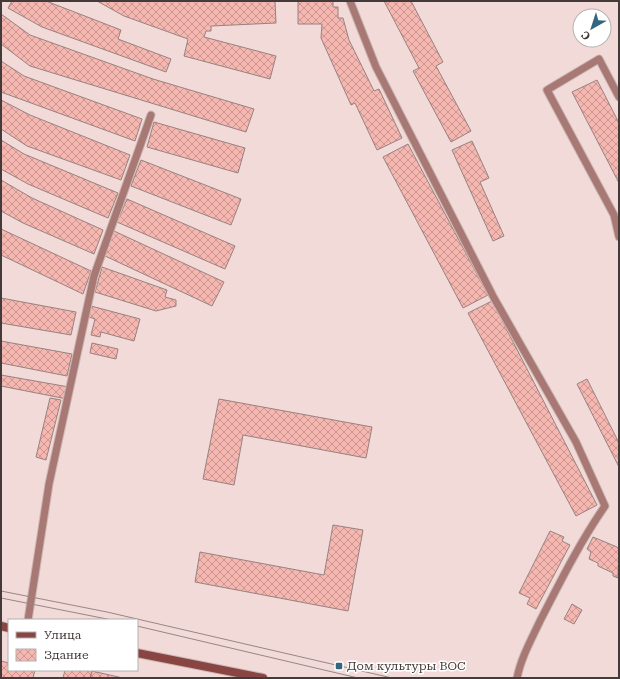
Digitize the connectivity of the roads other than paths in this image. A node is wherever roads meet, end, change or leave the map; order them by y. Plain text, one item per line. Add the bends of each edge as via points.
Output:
1 (350, 1) edge
2 (619, 97) edge
3 (151, 115) dead end
4 (619, 237) edge
5 (28, 619) edge
6 (138, 653) edge
7 (263, 678) edge
8 (517, 678) edge

1 - 8 lane via 376,67 494,298 576,442 605,506 586,534 549,604 520,664
2 - 4 lane via 599,59 547,90 614,215
3 - 5 lane via 94,276 49,484
6 - 7 street

